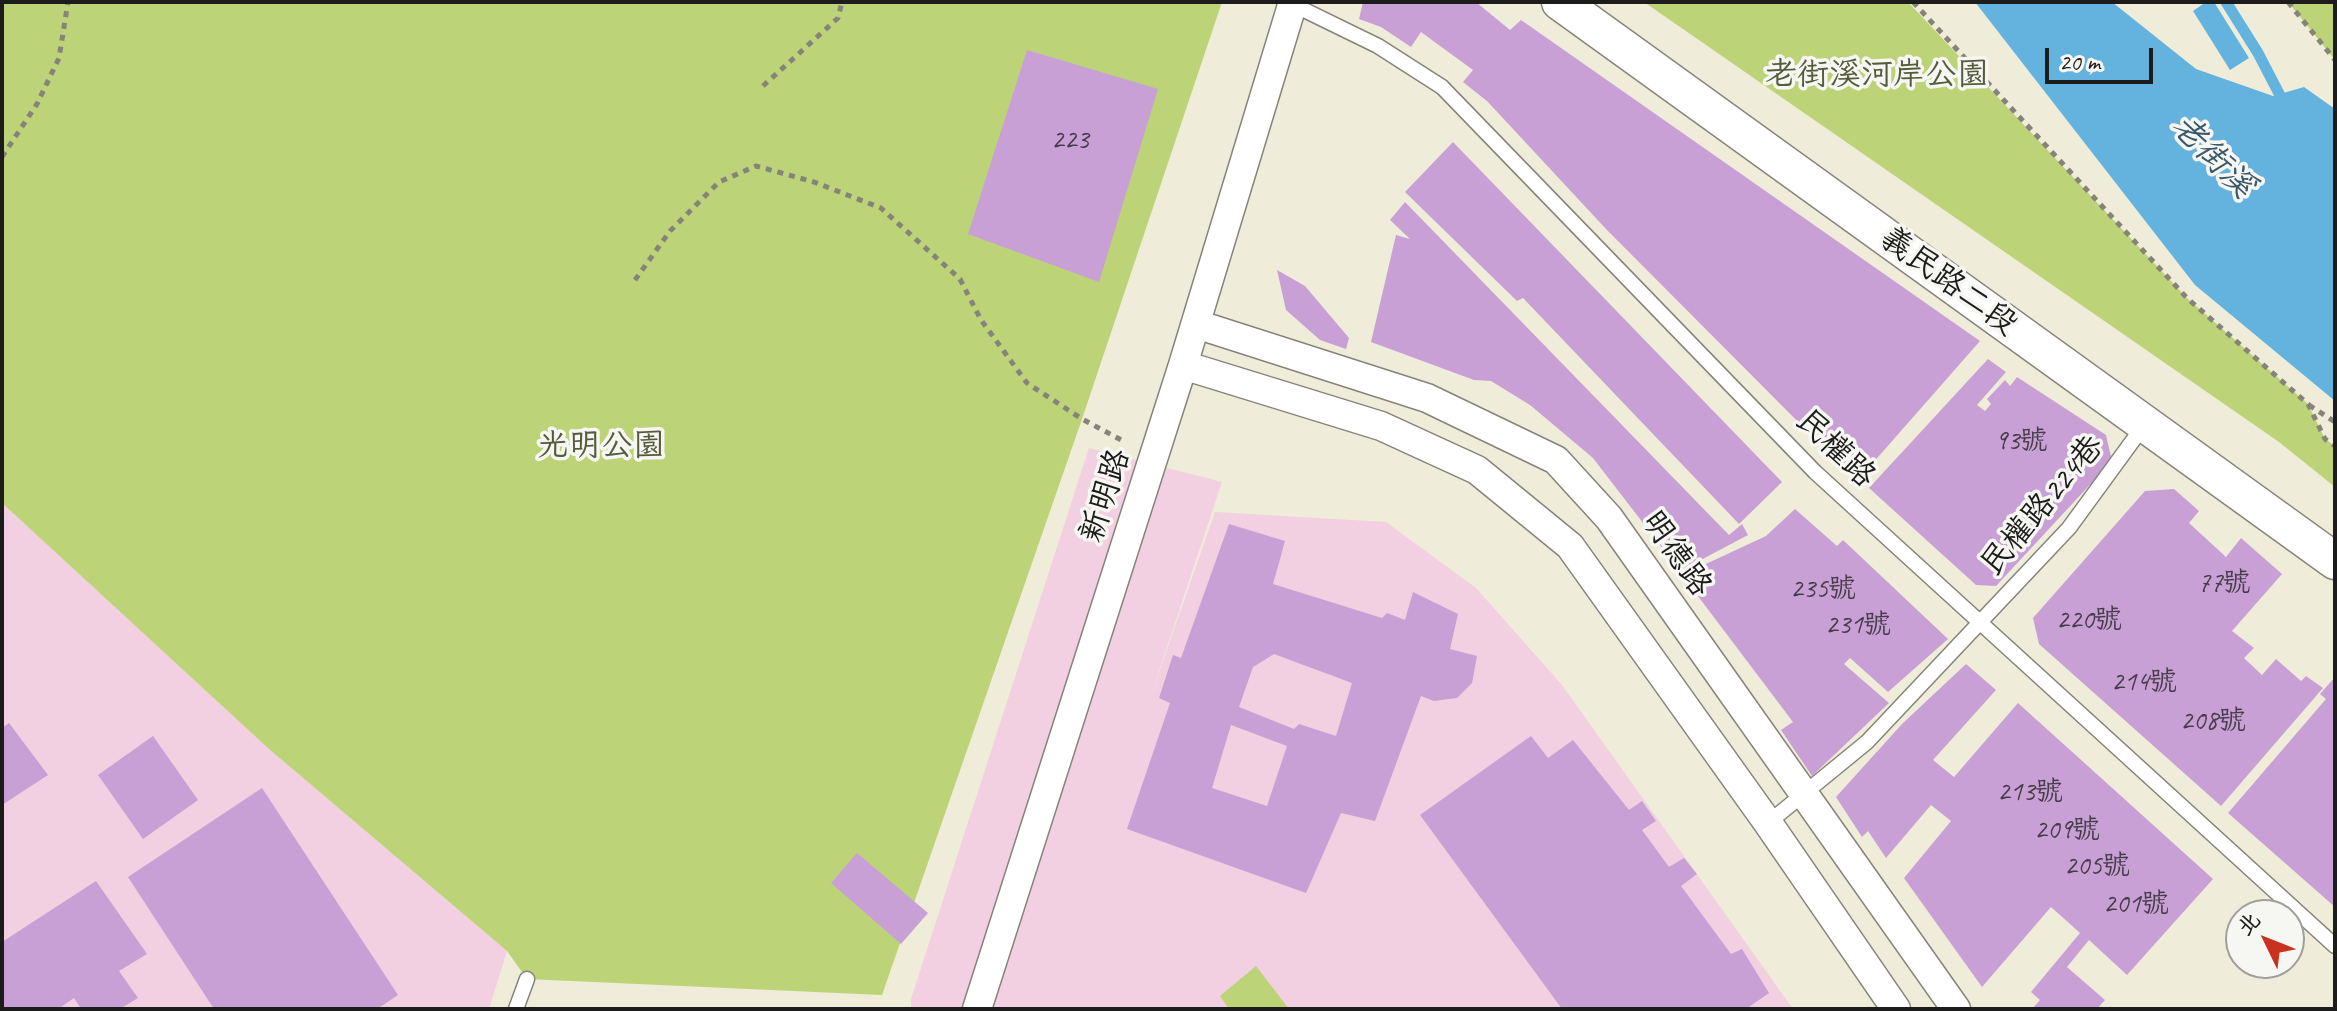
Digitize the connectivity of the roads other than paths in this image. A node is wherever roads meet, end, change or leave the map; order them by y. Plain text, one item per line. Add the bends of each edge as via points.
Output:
1 (1560, 2) edge
2 (1293, 3) edge
3 (1196, 324) junction
4 (1183, 365) junction
5 (2145, 424) junction
6 (2335, 561) edge
7 (1981, 622) junction
8 (1804, 794) junction
9 (1768, 823) junction
10 (2335, 946) edge
11 (527, 979) dead end
12 (516, 1009) edge
13 (977, 1009) edge
14 (1896, 1009) edge
15 (1956, 1009) edge

1 - 5 street, 義民路二段
2 - 3 street, 新明路
2 - 7 lane, 民權路 via 1378,46 1442,87 1815,472
3 - 4 street, 新明路
3 - 8 street, 明德路 via 1427,398 1556,460 1609,518
4 - 9 street via 1381,426 1477,470 1570,546
4 - 13 street, 新明路
5 - 6 street, 義民路二段
5 - 7 lane, 民權路224巷 via 2069,528
7 - 8 lane, 民權路224巷 via 1867,742
7 - 10 lane, 民權路
8 - 9 lane, 民權路224巷
8 - 15 street, 明德路
9 - 14 street
11 - 12 lane

